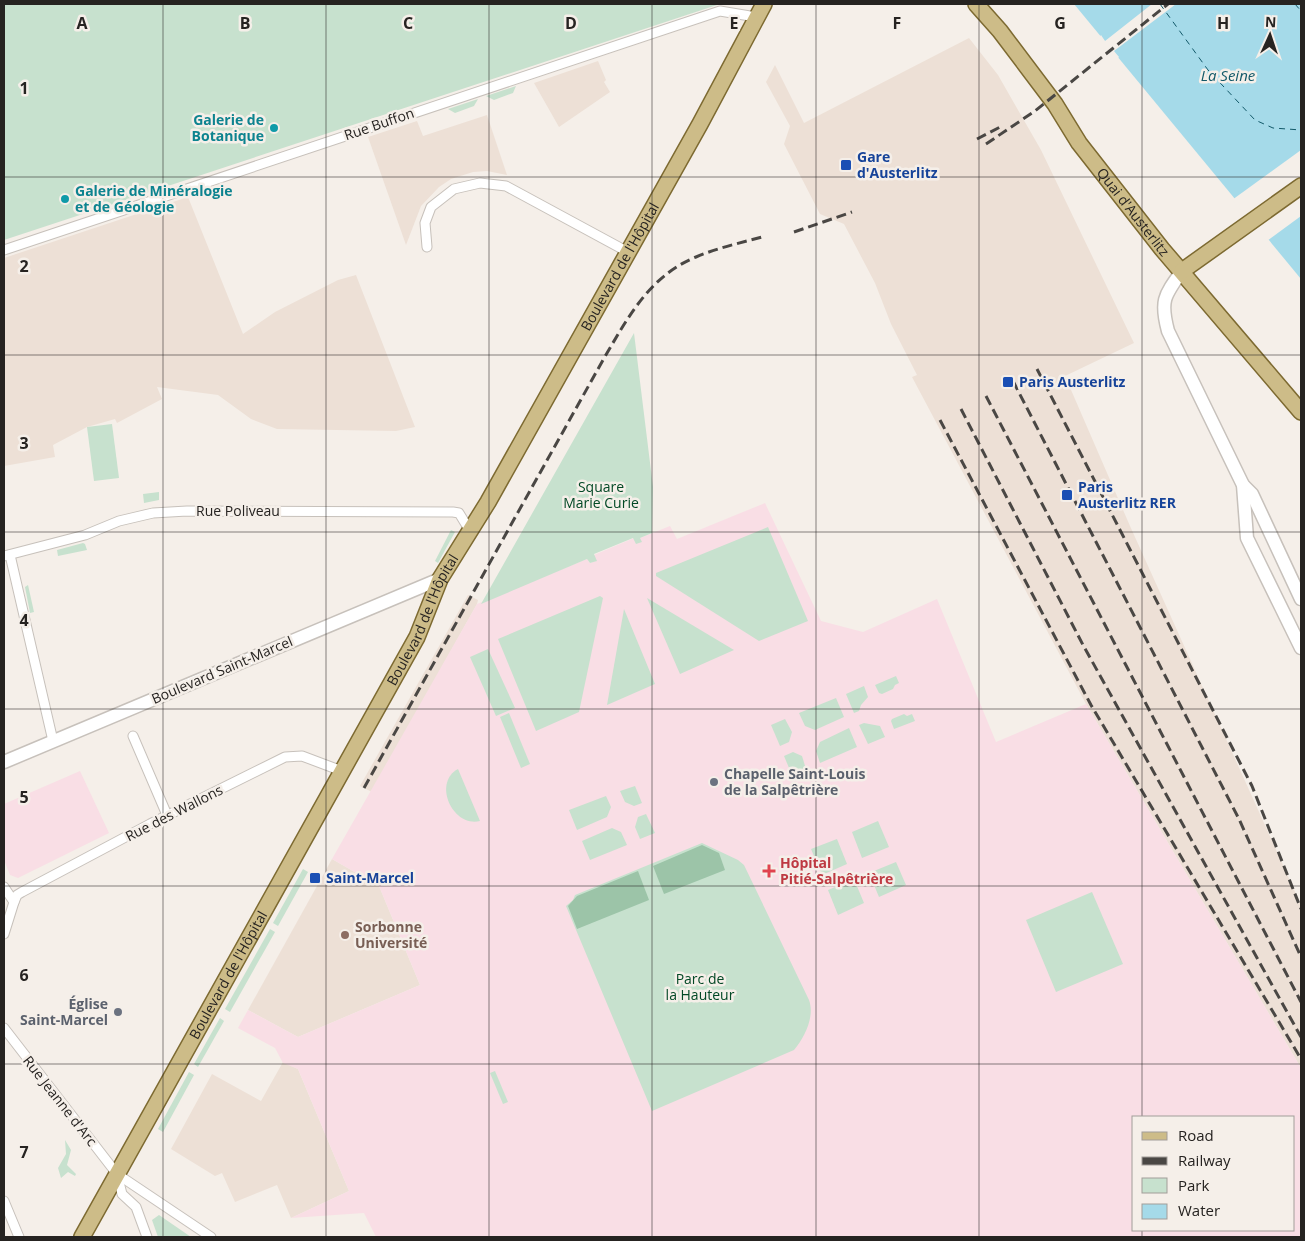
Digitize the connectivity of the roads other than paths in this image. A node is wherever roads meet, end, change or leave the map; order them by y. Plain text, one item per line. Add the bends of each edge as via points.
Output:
1 (764, 4) edge
2 (976, 4) edge
3 (756, 17) junction
4 (1301, 186) edge
5 (426, 247) dead end
6 (4, 250) edge
7 (628, 252) junction
8 (1182, 271) junction
9 (1301, 412) edge
10 (1243, 485) junction
11 (470, 531) junction
12 (7, 556) edge
13 (440, 579) junction
14 (1301, 599) edge
15 (1301, 648) edge
16 (133, 736) dead end
17 (53, 741) junction
18 (4, 762) edge
19 (342, 771) junction
20 (167, 815) junction
21 (4, 887) edge
22 (14, 902) junction
23 (4, 934) edge
24 (4, 1028) edge
25 (117, 1174) junction
26 (4, 1201) edge
27 (19, 1237) edge
28 (82, 1237) edge
29 (147, 1237) edge
30 (211, 1237) edge

1 - 3 main road, Boulevard de l'Hôpital
2 - 8 main road, Quai d'Austerlitz via 1055,104 1079,143
3 - 6 street, Rue Buffon via 720,11
3 - 7 main road, Boulevard de l'Hôpital
4 - 8 main road
5 - 7 street via 425,223 431,207 454,189 480,183 506,186
7 - 11 main road, Boulevard de l'Hôpital
8 - 9 main road, Quai d'Austerlitz
8 - 10 street via 1164,302 1168,331
10 - 14 street via 1252,494
10 - 15 street via 1247,538
11 - 12 street, Rue Poliveau via 459,513 453,512 187,510 153,512
11 - 13 main road, Boulevard de l'Hôpital
12 - 17 street
13 - 17 street, Boulevard Saint-Marcel
13 - 19 main road, Boulevard de l'Hôpital via 417,637
16 - 20 street
17 - 18 street, Boulevard Saint-Marcel
19 - 20 street, Rue des Wallons via 302,756 284,757
19 - 25 main road, Boulevard de l'Hôpital
20 - 22 street, Rue des Wallons via 22,892
21 - 22 street
22 - 23 street
24 - 25 street, Rue Jeanne d'Arc
25 - 28 main road, Boulevard de l'Hôpital
25 - 29 street via 122,1194 136,1207
25 - 30 street
26 - 27 street

